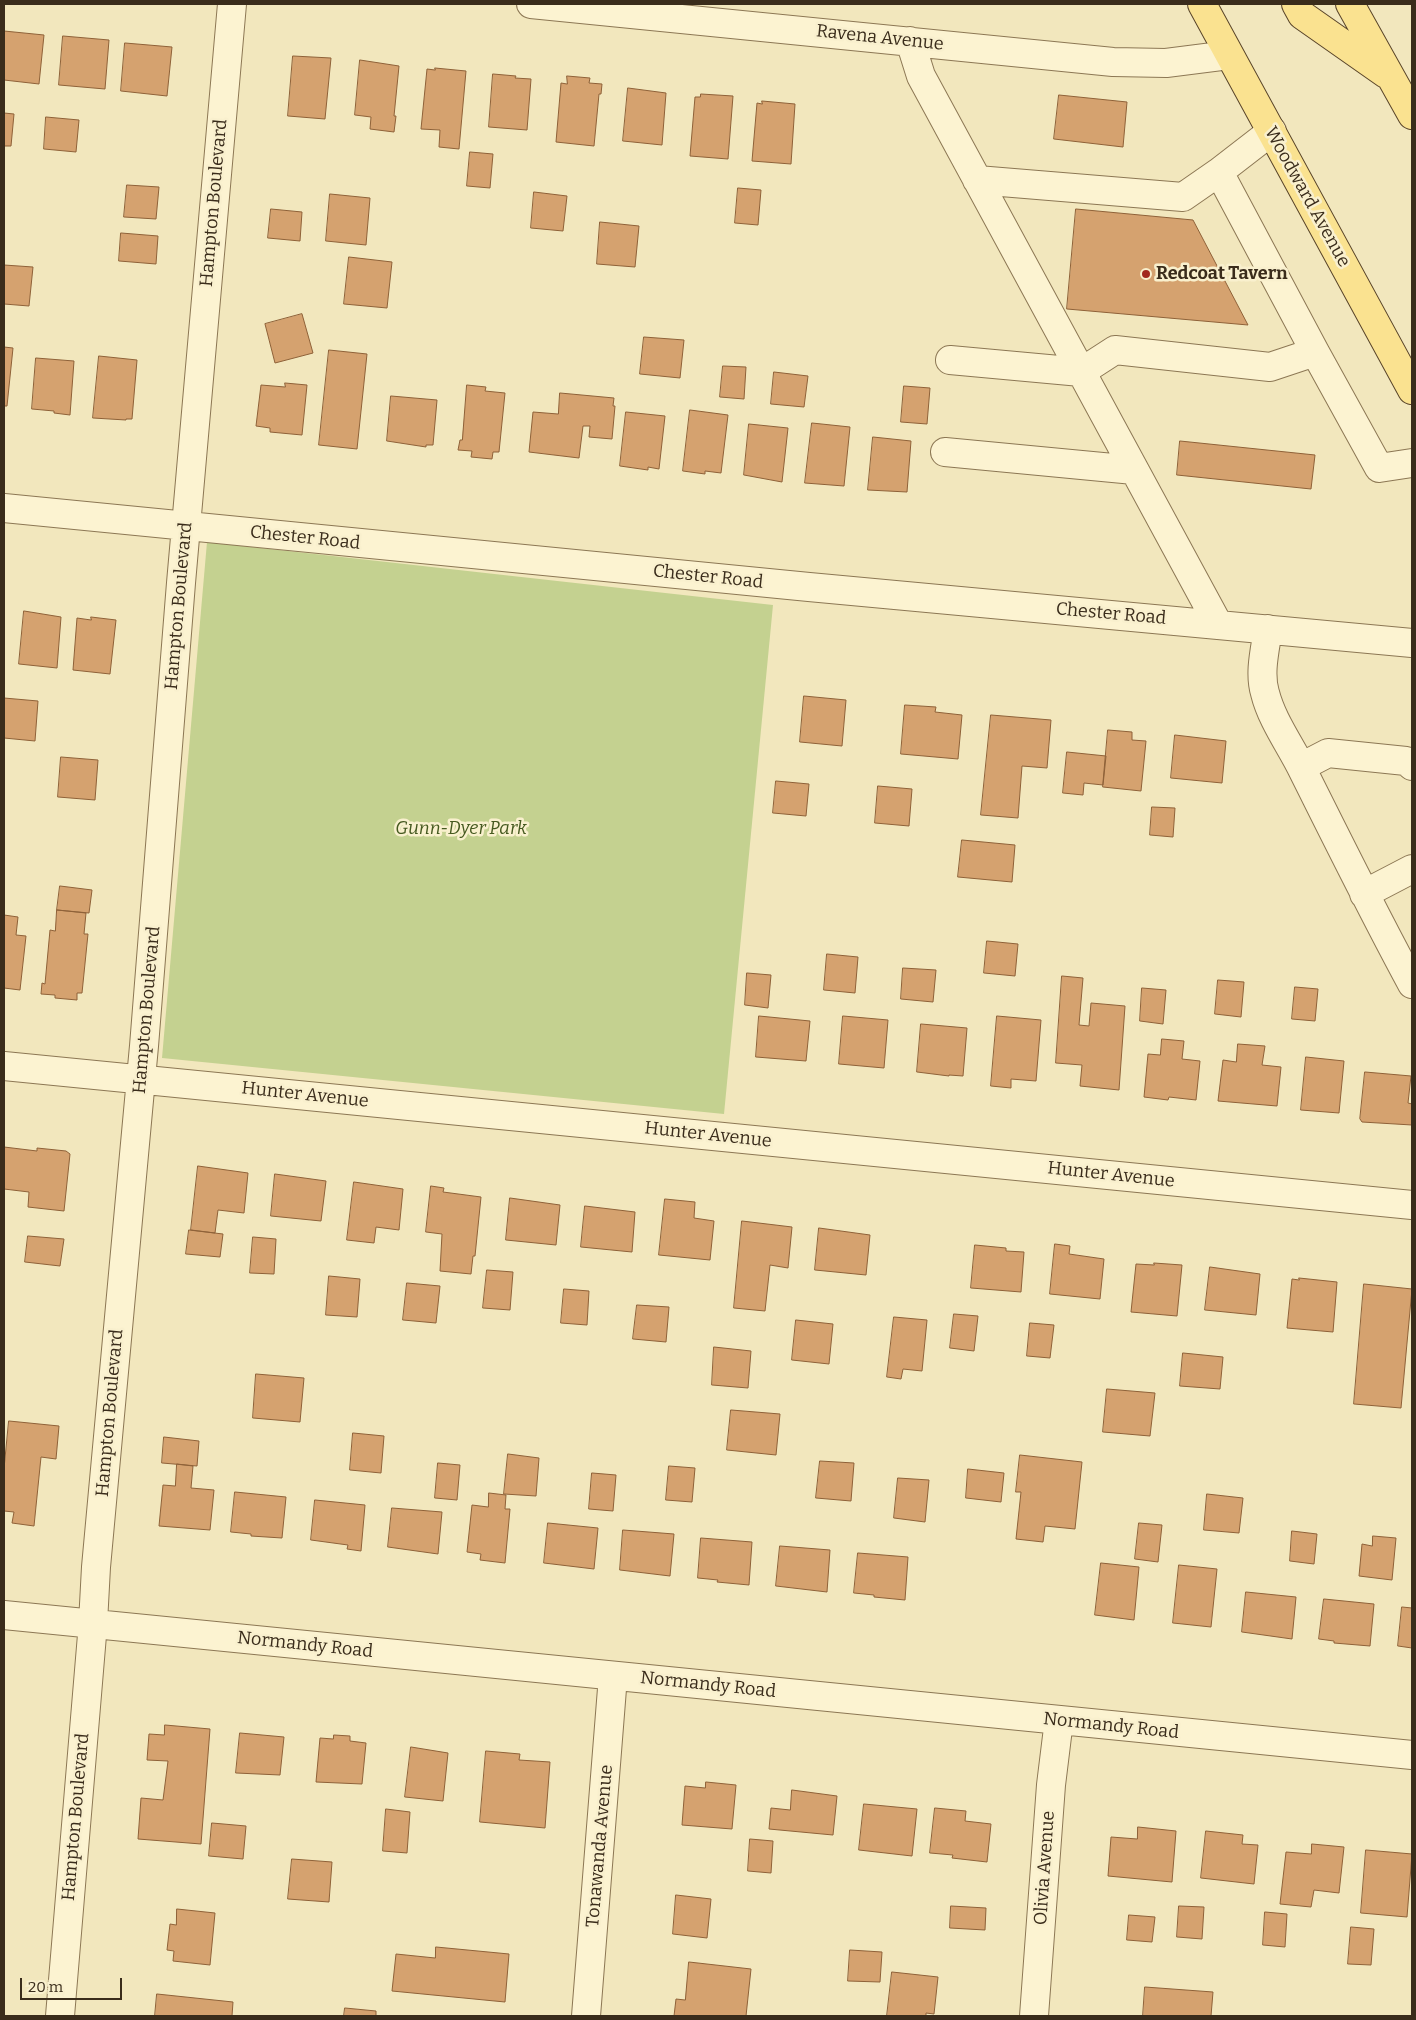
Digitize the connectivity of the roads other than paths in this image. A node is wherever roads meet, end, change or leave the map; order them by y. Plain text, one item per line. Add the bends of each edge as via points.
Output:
1 (232, 4) edge
2 (531, 4) edge
3 (1202, 4) edge
4 (1296, 4) edge
5 (1350, 4) edge
6 (910, 42) junction
7 (1229, 55) junction
8 (1391, 78) junction
9 (1412, 115) edge
10 (1272, 131) junction
11 (1219, 172) junction
12 (977, 180) junction
13 (1314, 352) junction
14 (950, 360) dead end
15 (1081, 372) junction
16 (1412, 390) edge
17 (945, 452) dead end
18 (1412, 463) edge
19 (1134, 470) junction
20 (4, 508) edge
21 (186, 526) junction
22 (1218, 624) junction
23 (1268, 629) junction
24 (1412, 643) edge
25 (1412, 766) edge
26 (1301, 767) junction
27 (1412, 869) edge
28 (1364, 894) junction
29 (1412, 984) edge
30 (4, 1066) edge
31 (141, 1079) junction
32 (1412, 1205) edge
33 (4, 1615) edge
34 (93, 1623) junction
35 (613, 1676) junction
36 (1059, 1720) junction
37 (1412, 1755) edge
38 (60, 2016) edge
39 (586, 2016) edge
40 (1034, 2016) edge

1 - 21 street, Hampton Boulevard
2 - 6 street, Ravena Avenue
3 - 7 main road, Woodward Avenue
4 - 8 main road via 1302,15
5 - 8 main road
6 - 7 street, Ravena Avenue via 1113,62 1166,63
6 - 12 street via 922,76
7 - 10 main road, Woodward Avenue
8 - 9 main road
10 - 11 street
10 - 16 main road, Woodward Avenue
11 - 12 street via 1183,197
11 - 13 street
12 - 15 street
13 - 15 street via 1270,367 1115,350
13 - 18 street via 1379,468
14 - 15 street
15 - 19 street
17 - 19 street
19 - 22 street
20 - 21 street, Chester Road
21 - 22 street, Chester Road
21 - 31 street, Hampton Boulevard
22 - 23 street, Chester Road
23 - 24 street, Chester Road
23 - 26 street via 1263,665 1264,691
25 - 26 street via 1406,761 1328,752
26 - 28 street
27 - 28 street
28 - 29 street
30 - 31 street, Hunter Avenue
31 - 32 street, Hunter Avenue
31 - 34 street, Hampton Boulevard
33 - 34 street, Normandy Road
34 - 35 street, Normandy Road
34 - 38 street, Hampton Boulevard
35 - 36 street, Normandy Road
35 - 39 street, Tonawanda Avenue
36 - 37 street, Normandy Road
36 - 40 street, Olivia Avenue

